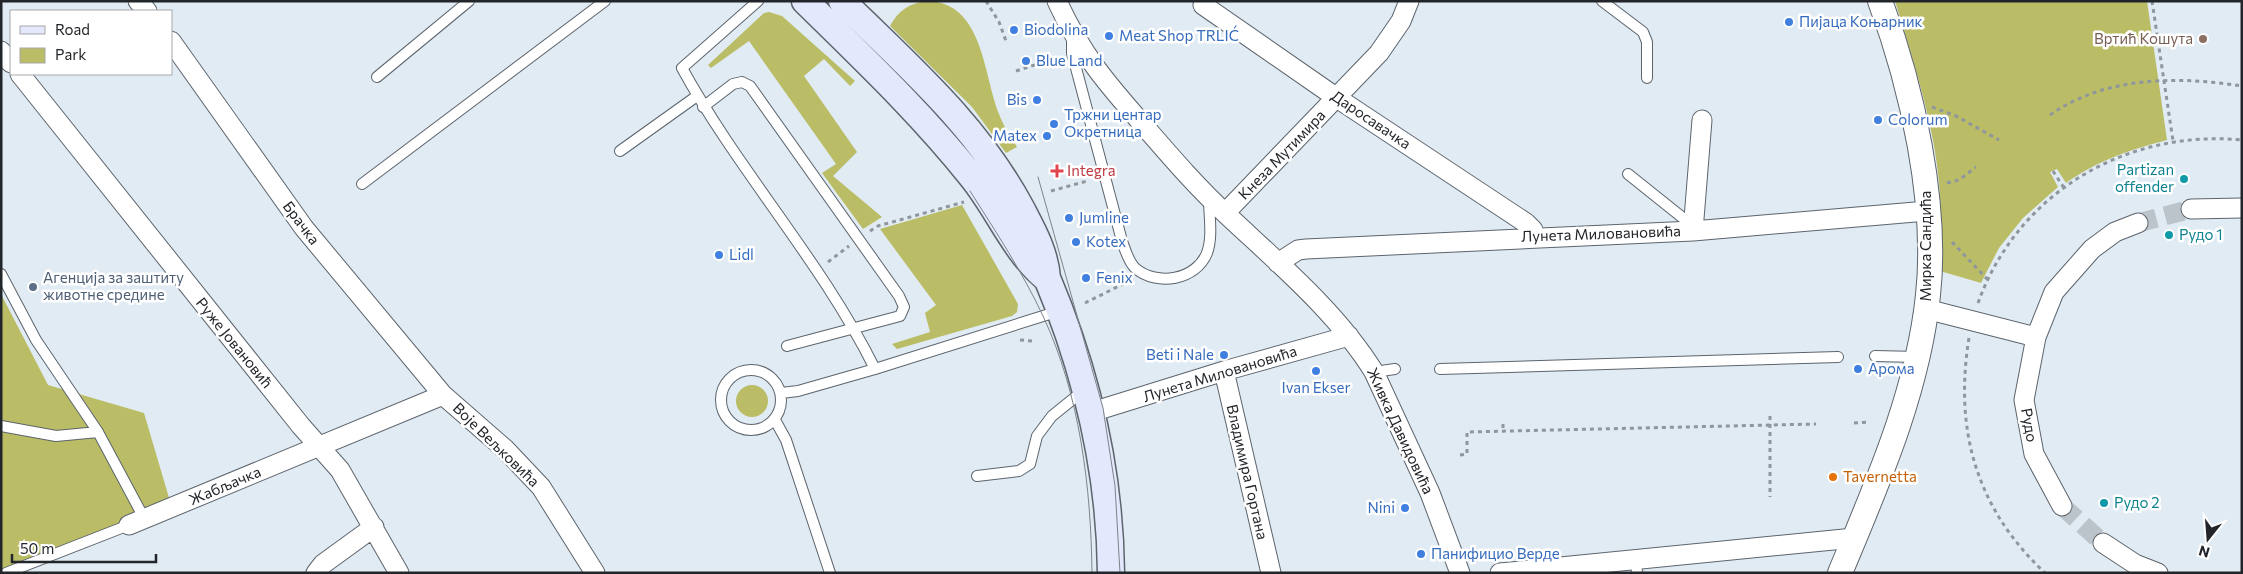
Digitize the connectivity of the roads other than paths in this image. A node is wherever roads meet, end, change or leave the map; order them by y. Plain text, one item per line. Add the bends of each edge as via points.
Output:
1 (469, 1) edge
2 (605, 1) edge
3 (758, 1) edge
4 (805, 1) edge
5 (842, 1) edge
6 (1056, 1) edge
7 (1409, 1) edge
8 (1602, 1) edge
9 (1880, 1) edge
10 (1203, 5) dead end
11 (863, 13) edge
12 (1072, 34) junction
13 (172, 42) edge
14 (1, 51) edge
15 (10, 62) edge
16 (21, 75) edge
17 (377, 77) dead end
18 (1647, 78) dead end
19 (697, 96) junction
20 (1337, 98) junction
21 (703, 107) junction
22 (1702, 120) dead end
23 (620, 151) dead end
24 (1628, 174) dead end
25 (362, 184) dead end
26 (1209, 198) junction
27 (2242, 208) edge
28 (2191, 209) tunnel mouth
29 (1927, 211) junction
30 (1225, 213) junction
31 (2138, 223) tunnel mouth
32 (1693, 227) junction
33 (1534, 237) junction
34 (1278, 263) junction
35 (1, 274) edge
36 (1047, 278) junction
37 (1072, 307) junction
38 (1926, 309) junction
39 (854, 328) junction
40 (1349, 336) junction
41 (2036, 337) junction
42 (787, 346) dead end
43 (1875, 356) dead end
44 (1838, 357) dead end
45 (1917, 357) junction
46 (875, 369) junction
47 (1396, 369) dead end
48 (1440, 369) dead end
49 (1224, 371) junction
50 (1374, 372) junction
51 (781, 394) junction
52 (443, 395) junction
53 (1089, 400) junction
54 (775, 420) junction
55 (1, 426) edge
56 (98, 432) junction
57 (320, 446) junction
58 (977, 476) dead end
59 (2062, 506) tunnel mouth
60 (136, 522) junction
61 (374, 527) junction
62 (1854, 538) junction
63 (2103, 543) tunnel mouth
64 (1637, 566) edge
65 (1590, 568) edge
66 (6, 573) edge
67 (316, 573) edge
68 (399, 573) edge
69 (595, 573) edge
70 (830, 573) edge
71 (1111, 573) edge
72 (1271, 573) edge
73 (1460, 573) edge
74 (1500, 573) edge
75 (1840, 573) edge
76 (2158, 573) edge

1 - 17 lane
2 - 25 lane
3 - 19 lane via 682,68
4 - 36 main road via 944,143 973,178 1031,264
5 - 11 main road
6 - 12 street, Живка Давидовића
7 - 20 street, Кнеза Мутимира via 1390,40
8 - 18 lane via 1643,32 1648,42
9 - 29 street, Мирка Сандића via 1913,114
10 - 20 street, Даросавачка
11 - 36 main road via 975,136 997,167 1031,227 1044,260
12 - 26 street, Живка Давидовића via 1109,85
12 - 26 lane, Живка Давидовића via 1072,53 1122,241 1134,267 1156,277 1183,277 1195,270 1208,246
13 - 52 street, Брачка via 304,228
14 - 15 street
16 - 57 street, Руже Јовановић
19 - 21 lane
19 - 23 lane
20 - 30 street, Кнеза Мутимира
20 - 33 street, Даросавачка via 1526,223 1533,230
21 - 39 lane
21 - 39 lane via 734,84 742,82 750,86 899,296 904,307 900,316
22 - 32 street
24 - 32 lane
26 - 30 street, Живка Давидовића
27 - 28 street
29 - 32 street, Лунета Миловановића
29 - 38 street, Мирка Сандића via 1929,280
30 - 34 street, Живка Давидовића
31 - 41 street, Рудо via 2115,232 2092,249 2054,292
32 - 33 street, Лунета Миловановића
33 - 34 street, Лунета Миловановића via 1306,249 1298,250
34 - 40 street, Живка Давидовића
35 - 56 lane via 36,340
36 - 37 main road
37 - 46 lane
37 - 53 main road via 1071,338
38 - 41 street
38 - 45 street, Мирка Сандића
39 - 42 lane
39 - 46 lane
40 - 49 street, Лунета Миловановића
40 - 50 street, Живка Давидовића
41 - 59 street, Рудо via 2024,400 2034,454
43 - 45 lane
44 - 48 lane
45 - 62 street, Мирка Сандића via 1888,452
46 - 51 lane
47 - 50 lane
49 - 53 street, Лунета Миловановића
49 - 72 street, Владимира Гортана
50 - 73 street, Живка Давидовића via 1430,493
51 - 54 lane via 782,403
51 - 54 lane via 772,377 754,370 736,374 723,388 721,398 725,416 740,428 758,430
52 - 57 street, Жабљачка
52 - 69 street, Воје Вељковића via 505,449 541,487
53 - 58 lane via 1052,416 1037,436 1030,464 1019,471
53 - 71 main road via 1106,494
54 - 70 lane via 786,440
55 - 56 lane via 56,436
56 - 60 lane
57 - 60 street, Жабљачка
57 - 61 street, Руже Јовановић via 340,470
60 - 66 lane, Жабљачка
61 - 67 street via 323,564
61 - 68 street, Руже Јовановић
62 - 64 street
62 - 75 street, Мирка Сандића
63 - 76 street via 2134,564
64 - 65 street
65 - 74 street

